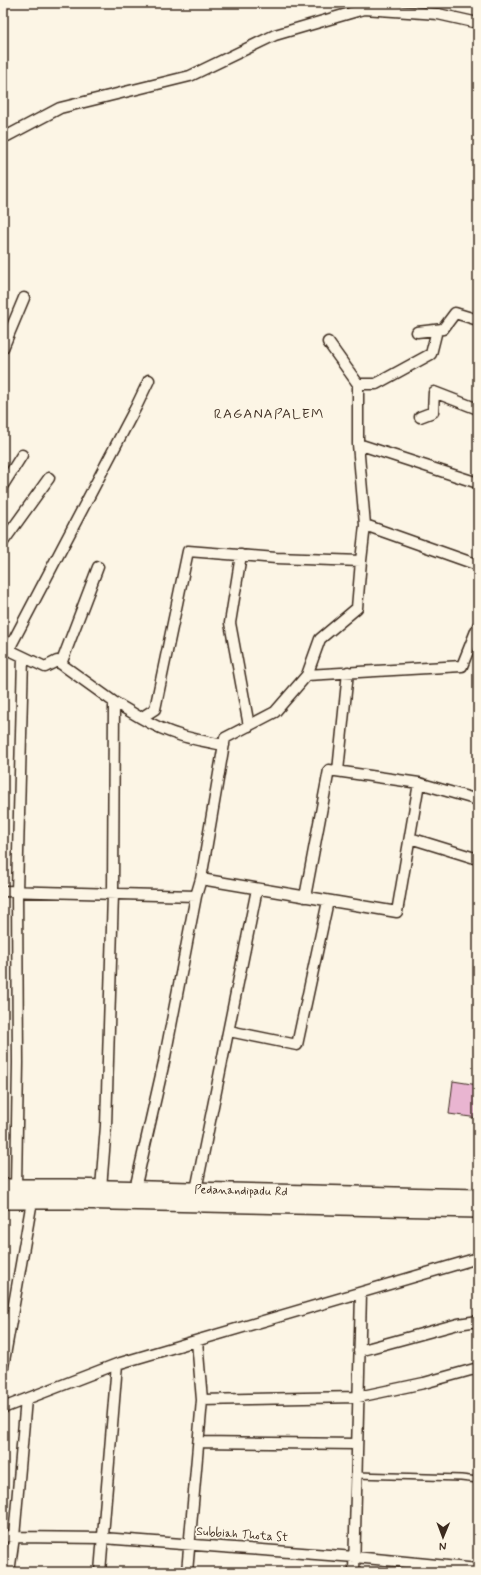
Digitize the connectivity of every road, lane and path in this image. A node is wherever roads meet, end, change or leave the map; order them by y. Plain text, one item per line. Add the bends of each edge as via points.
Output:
1 (478, 23) edge
2 (3, 135) edge
3 (24, 298) dead end
4 (478, 320) edge
5 (437, 330) junction
6 (417, 332) dead end
7 (328, 342) dead end
8 (3, 348) edge
9 (149, 380) dead end
10 (358, 384) junction
11 (478, 409) edge
12 (420, 417) dead end
13 (358, 444) junction
14 (22, 455) dead end
15 (49, 478) dead end
16 (478, 483) edge
17 (3, 485) edge
18 (365, 525) junction
19 (3, 542) edge
20 (241, 555) junction
21 (361, 561) junction
22 (478, 565) edge
23 (98, 567) dead end
24 (478, 626) edge
25 (6, 649) edge
26 (23, 657) junction
27 (61, 664) junction
28 (348, 672) junction
29 (307, 674) junction
30 (114, 702) junction
31 (140, 718) junction
32 (249, 726) junction
33 (224, 745) junction
34 (338, 771) junction
35 (419, 783) junction
36 (478, 800) edge
37 (410, 838) junction
38 (478, 859) edge
39 (201, 879) junction
40 (257, 889) junction
41 (3, 891) edge
42 (17, 892) junction
43 (113, 894) junction
44 (196, 896) junction
45 (305, 897) junction
46 (328, 901) junction
47 (229, 1031) junction
48 (9, 1187) edge
49 (101, 1188) junction
50 (135, 1189) junction
51 (196, 1190) junction
52 (478, 1196) edge
53 (3, 1201) edge
54 (32, 1201) junction
55 (478, 1210) edge
56 (478, 1258) edge
57 (361, 1293) junction
58 (478, 1321) edge
59 (197, 1341) junction
60 (5, 1345) edge
61 (359, 1351) junction
62 (117, 1364) junction
63 (3, 1367) edge
64 (478, 1368) edge
65 (358, 1397) junction
66 (26, 1399) junction
67 (202, 1400) junction
68 (3, 1408) edge
69 (199, 1442) junction
70 (357, 1444) junction
71 (356, 1475) junction
72 (478, 1480) edge
73 (3, 1536) edge
74 (14, 1537) junction
75 (103, 1538) junction
76 (188, 1544) junction
77 (355, 1557) junction
78 (478, 1569) edge
79 (10, 1572) edge
80 (100, 1572) edge
81 (187, 1572) edge
82 (354, 1572) edge

1 - 2 street via 438,14 364,9 275,35 190,76 60,108 7,136
3 - 8 street
4 - 5 street via 455,313 443,329
5 - 6 street
5 - 10 street via 431,354 376,384
7 - 10 street
9 - 25 street
10 - 13 street
11 - 12 street via 434,392 433,412
13 - 16 street
13 - 18 street
14 - 17 street
15 - 19 street
18 - 21 street
18 - 22 street
20 - 21 street
20 - 31 street via 188,551 155,709
20 - 32 street via 230,623
21 - 29 street via 357,608 320,638
23 - 27 street
24 - 28 street via 462,666
25 - 26 street
26 - 27 street via 45,667 57,661
26 - 42 street
27 - 30 street
28 - 29 street
28 - 34 street
29 - 32 street via 275,712
30 - 31 street
30 - 43 street
31 - 33 street via 176,735
32 - 33 street via 225,738
33 - 39 street
34 - 35 street
34 - 45 street via 329,770
35 - 36 street
35 - 37 street
37 - 38 street
37 - 46 street via 396,912
39 - 40 street
39 - 44 street
40 - 45 street
40 - 47 street
41 - 42 street
42 - 43 street
42 - 48 street via 18,1063
43 - 44 street
43 - 49 street via 106,1126
44 - 50 street via 164,1062
45 - 46 street
46 - 47 street via 297,1045
47 - 51 street
48 - 49 main road, Pedanandipadu Rd
49 - 50 main road, Pedanandipadu Rd
50 - 51 main road, Pedanandipadu Rd
51 - 52 main road, Pedanandipadu Rd
53 - 54 main road, Pedanandipadu Rd
54 - 55 main road, Pedanandipadu Rd
54 - 60 street
56 - 57 street
57 - 59 street
57 - 61 street
58 - 61 street
59 - 62 street
59 - 67 street
60 - 63 street
61 - 65 street
62 - 66 street
62 - 75 street
64 - 65 street
65 - 67 street
65 - 70 street
66 - 68 street
66 - 74 street
67 - 69 street
69 - 70 street
69 - 76 street
70 - 71 street
71 - 72 lane
71 - 77 street
73 - 74 street, Subbiah Thota St
74 - 75 street, Subbiah Thota St
74 - 79 street
75 - 76 street, Subbiah Thota St
75 - 80 street
76 - 77 street, Subbiah Thota St
76 - 81 street
77 - 78 street, Subbiah Thota St
77 - 82 street

